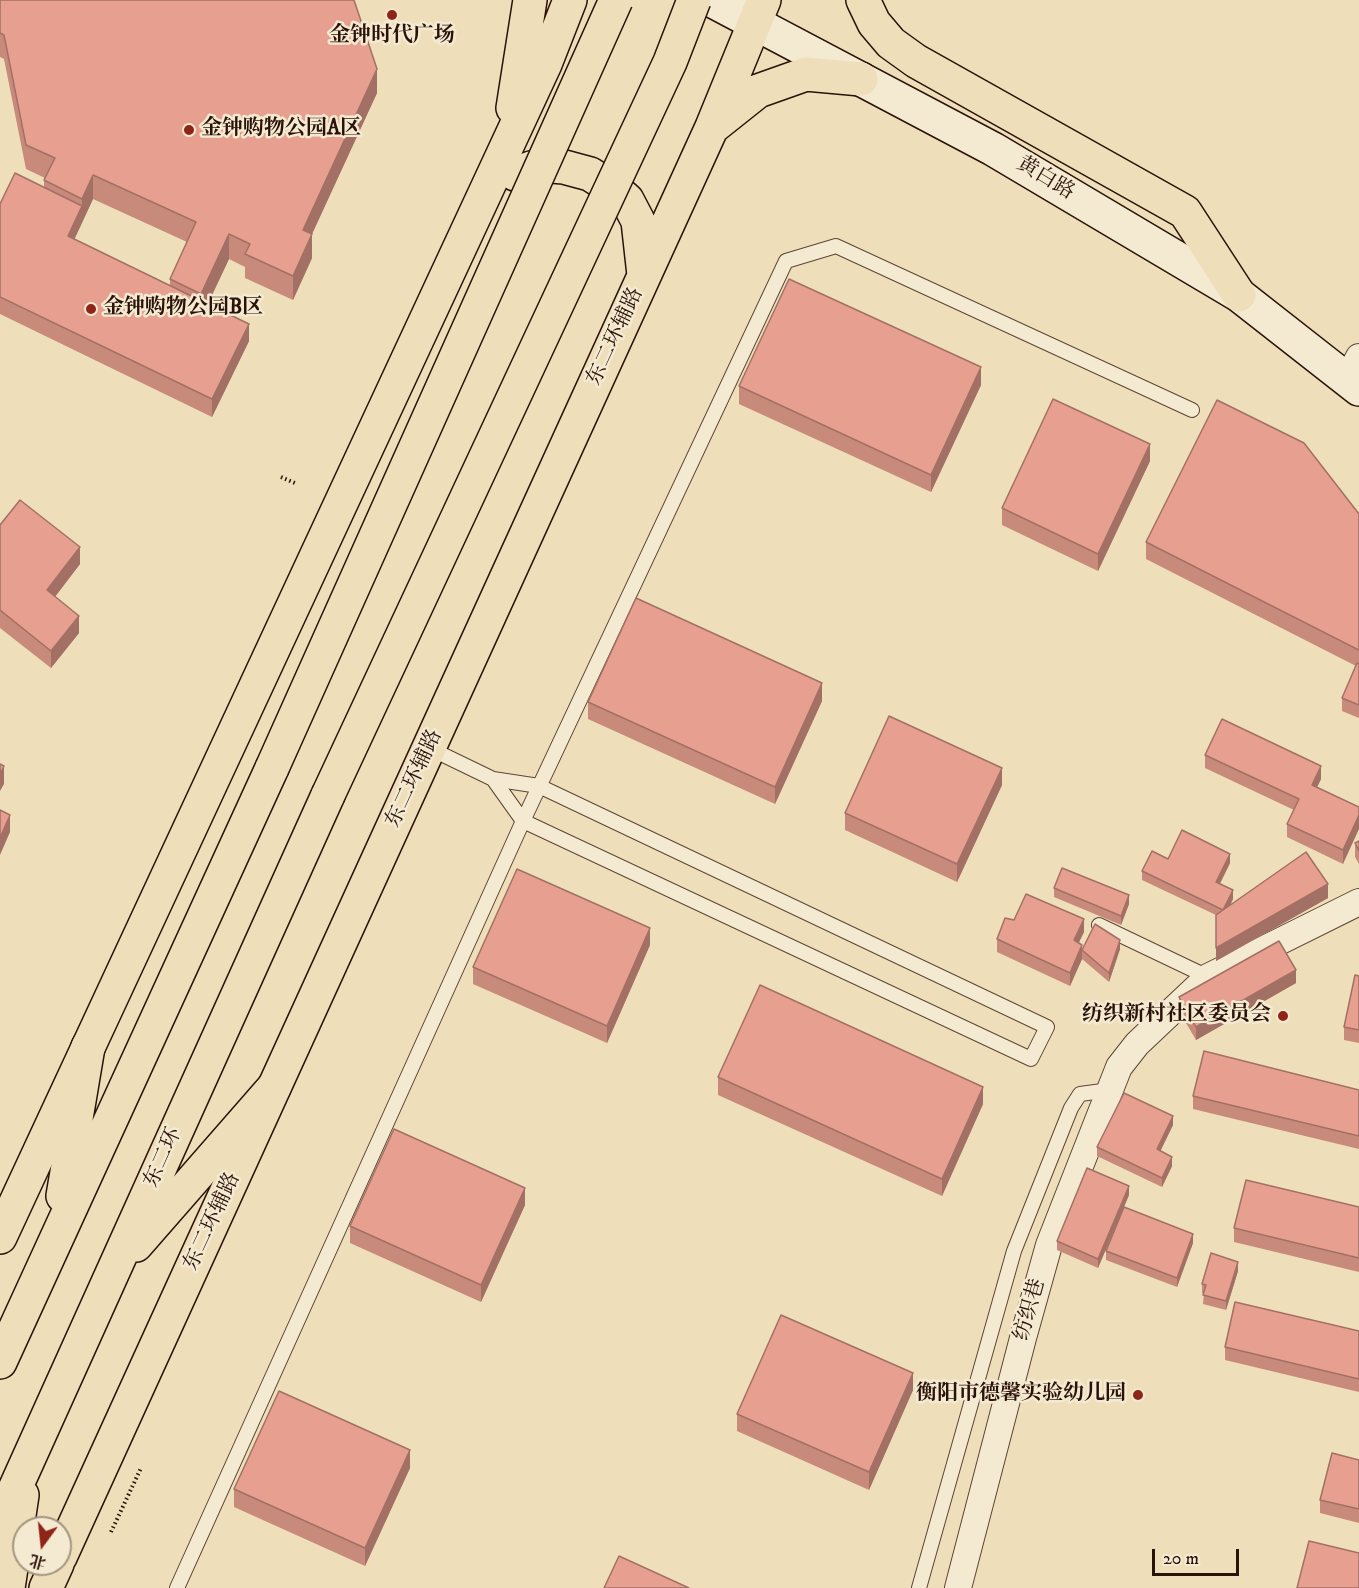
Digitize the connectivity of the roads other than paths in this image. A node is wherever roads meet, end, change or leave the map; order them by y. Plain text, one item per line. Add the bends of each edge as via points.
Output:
1 (530, 0) edge
2 (570, 0) edge
3 (616, 0) edge
4 (693, 0) edge
5 (711, 0) edge
6 (863, 0) edge
7 (759, 12) edge
8 (861, 79) junction
9 (712, 127) junction
10 (507, 146) junction
11 (480, 205) junction
12 (644, 277) junction
13 (1239, 295) junction
14 (1355, 375) edge
15 (1192, 410) dead end
16 (429, 748) junction
17 (493, 779) junction
18 (538, 786) junction
19 (523, 821) junction
20 (1359, 902) edge
21 (1099, 925) edge
22 (1208, 977) junction
23 (88, 1047) junction
24 (274, 1087) junction
25 (1110, 1090) junction
26 (0, 1237) edge
27 (55, 1242) junction
28 (113, 1271) junction
29 (0, 1362) edge
30 (27, 1462) junction
31 (0, 1522) edge
32 (72, 1531) edge
33 (8, 1588) edge
34 (177, 1588) edge
35 (919, 1588) edge
36 (958, 1588) edge

1 - 10 main road
2 - 10 main road
3 - 27 main road, bridge
4 - 28 main road, 东二环, bridge via 665,72 328,795
5 - 7 main road, 黄白路
6 - 13 main road via 874,23 891,43 916,61 1185,212
7 - 8 main road, 黄白路
7 - 9 main road, 东二环辅路
8 - 9 main road via 807,74 758,91
8 - 13 main road, 黄白路 via 993,149
9 - 12 main road, 东二环辅路
10 - 11 main road
11 - 12 main road via 511,176 531,168 558,167 590,174 618,192 633,210 640,231
11 - 23 main road
12 - 16 main road, 东二环辅路
13 - 14 main road, 黄白路
15 - 18 lane via 836,246 786,261
16 - 17 lane
16 - 24 main road, 东二环辅路
17 - 18 lane
17 - 19 lane
18 - 19 lane
18 - 19 lane via 1047,1026 1031,1059
19 - 34 lane
20 - 22 street, 纺织巷
21 - 22 lane
22 - 25 street, 纺织巷 via 1137,1044 1119,1068
23 - 26 main road
23 - 27 main road
24 - 28 main road
24 - 32 main road, 东二环辅路
25 - 35 lane via 1080,1095 1071,1108 1014,1251
25 - 36 street, 纺织巷 via 1049,1245
27 - 29 main road
28 - 30 main road, 东二环
30 - 31 main road, 东二环
30 - 33 main road

